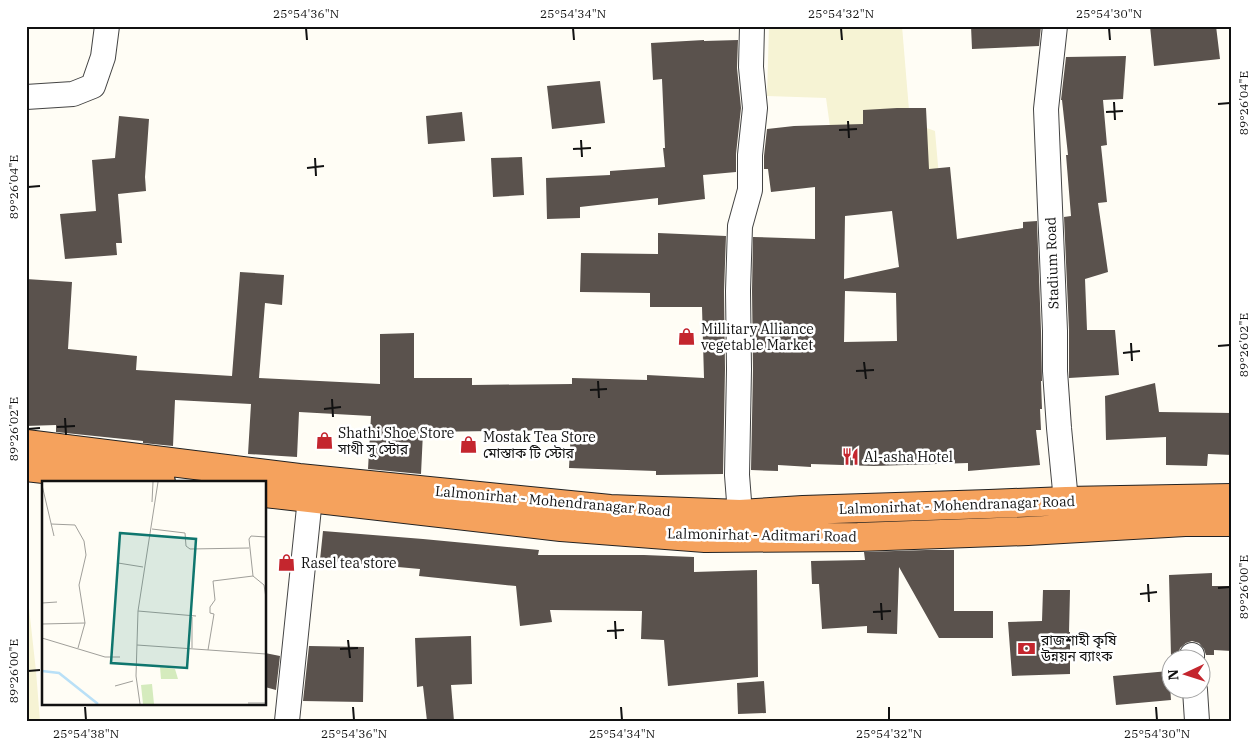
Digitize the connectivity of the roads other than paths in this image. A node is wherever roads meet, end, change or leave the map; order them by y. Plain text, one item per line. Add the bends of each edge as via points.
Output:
1 (107, 26) edge
2 (752, 26) edge
3 (1055, 26) edge
4 (26, 97) edge
5 (26, 444) edge
6 (26, 468) edge
7 (151, 481) edge
8 (266, 493) edge
9 (310, 498) junction
10 (1232, 498) edge
11 (1066, 501) junction
12 (740, 514) junction
13 (1232, 522) edge
14 (1195, 700) edge
15 (287, 721) edge
16 (1197, 721) edge

1 - 4 street via 103,57 93,86 73,94
2 - 12 street via 751,68 755,108 750,190 740,226 737,475
3 - 11 street, Stadium Road via 1046,109 1055,371
5 - 12 highway, Lalmonirhat - Mohendranagar Road via 299,478 610,509
6 - 7 highway
8 - 9 highway, Lalmonirhat - Aditmari Road
9 - 13 highway, Lalmonirhat - Aditmari Road via 561,526 705,538 858,537
9 - 15 street
10 - 11 highway, Lalmonirhat - Mohendranagar Road
11 - 12 highway, Lalmonirhat - Mohendranagar Road
14 - 16 street

